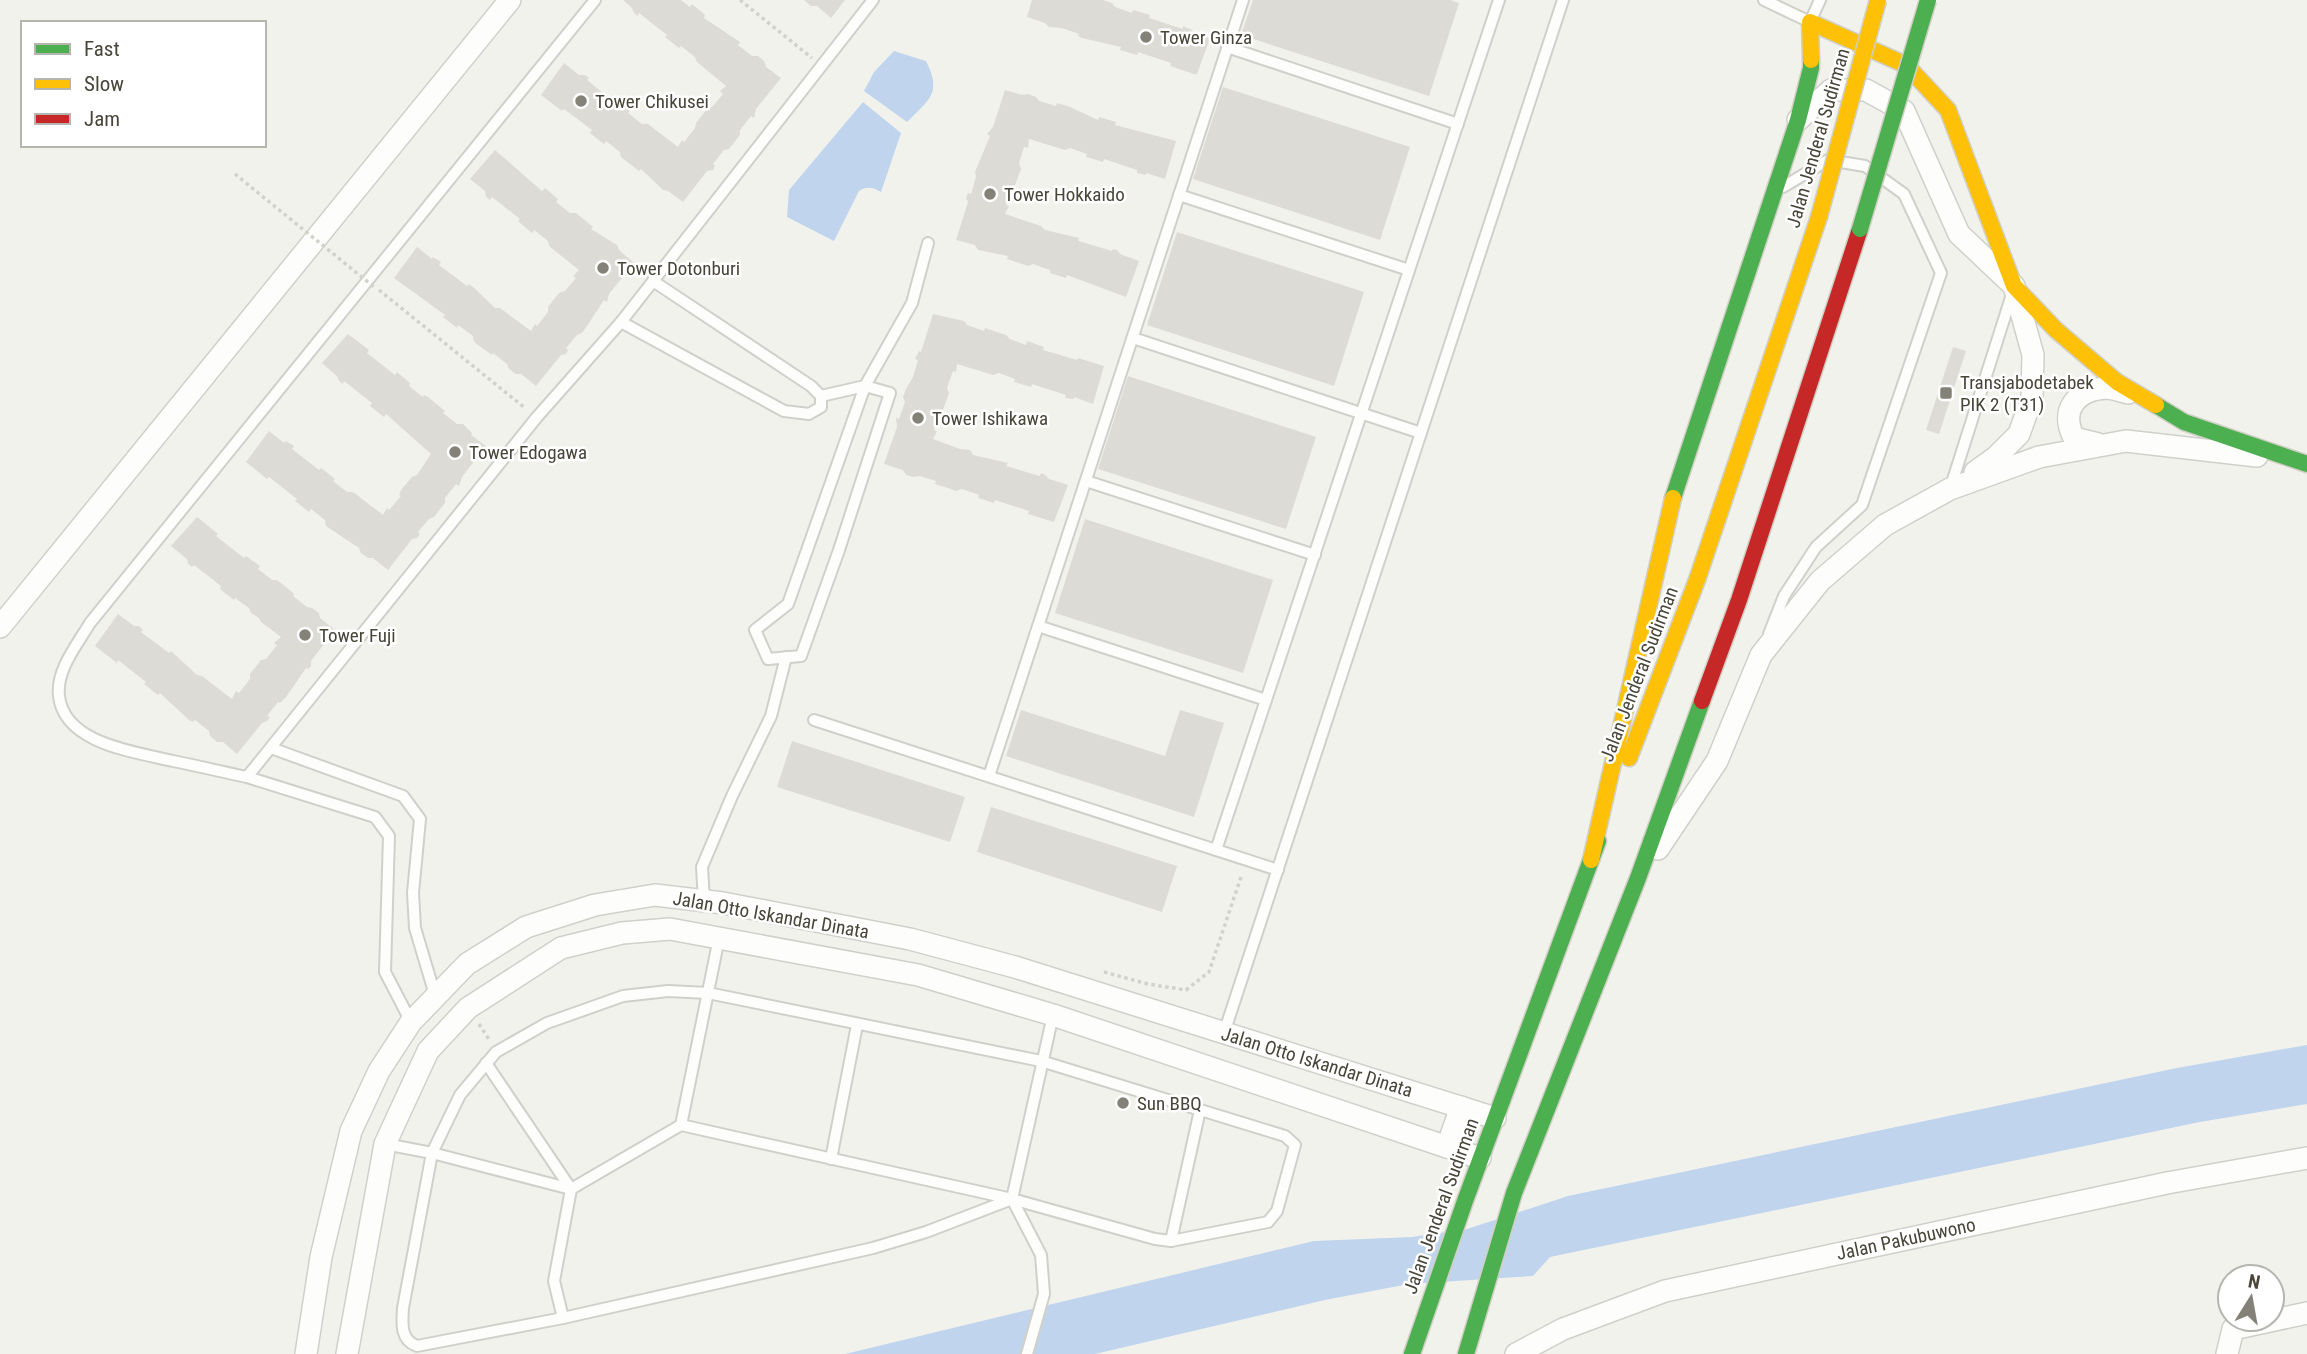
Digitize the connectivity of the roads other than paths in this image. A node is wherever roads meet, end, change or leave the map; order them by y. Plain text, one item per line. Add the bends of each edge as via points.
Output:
1 (510, 0) edge
2 (595, 0) edge
3 (873, 0) edge
4 (1243, 0) edge
5 (1499, 0) edge
6 (1562, 0) edge
7 (1764, 0) edge
8 (1820, 0) edge
9 (1878, 0) edge
10 (1927, 0) edge
11 (1810, 22) junction
12 (1227, 47) junction
13 (1798, 120) junction
14 (1458, 124) junction
15 (1774, 191) junction
16 (1179, 195) junction
17 (928, 243) dead end
18 (1409, 270) junction
19 (653, 281) junction
20 (2014, 286) junction
21 (621, 322) junction
22 (1133, 338) junction
23 (865, 386) junction
24 (821, 396) junction
25 (2140, 396) junction
26 (1361, 413) junction
27 (1421, 433) junction
28 (2103, 445) junction
29 (2302, 462) edge
30 (1086, 481) junction
31 (1950, 489) junction
32 (1315, 555) junction
33 (1038, 626) junction
34 (0, 627) edge
35 (1761, 655) junction
36 (786, 657) junction
37 (1266, 700) junction
38 (814, 720) dead end
39 (271, 748) junction
40 (989, 776) junction
41 (247, 778) junction
42 (1216, 850) junction
43 (1591, 860) junction
44 (1278, 870) junction
45 (1638, 878) junction
46 (704, 901) junction
47 (719, 939) junction
48 (708, 993) junction
49 (435, 995) junction
50 (1053, 1015) junction
51 (411, 1022) junction
52 (451, 1023) junction
53 (857, 1025) junction
54 (1224, 1033) junction
55 (428, 1051) junction
56 (1041, 1061) junction
57 (486, 1063) junction
58 (1461, 1107) junction
59 (1200, 1110) junction
60 (1495, 1118) junction
61 (681, 1125) junction
62 (385, 1144) junction
63 (1447, 1147) junction
64 (432, 1153) junction
65 (1480, 1158) junction
66 (2307, 1158) edge
67 (831, 1159) junction
68 (571, 1189) junction
69 (1012, 1199) junction
70 (1171, 1241) junction
71 (2307, 1313) edge
72 (563, 1318) junction
73 (306, 1354) edge
74 (347, 1354) edge
75 (1027, 1354) edge
76 (1412, 1354) edge
77 (1465, 1354) edge
78 (1516, 1354) edge
79 (2227, 1354) edge

1 - 34 street
2 - 41 lane via 90,623 62,670 58,694 62,712 92,738
3 - 19 lane
4 - 12 lane
5 - 14 lane
6 - 27 lane
7 - 11 lane
8 - 11 lane
9 - 43 main road, Jalan Jenderal Sudirman, bridge via 1819,217 1697,580
10 - 45 main road, bridge via 1860,229 1739,600
11 - 13 main road via 1811,68
11 - 20 main road via 1906,65 1948,110
12 - 14 lane
12 - 16 lane
13 - 15 main road
13 - 20 street via 1830,90 1866,90 1904,111 1959,234
14 - 18 lane
15 - 35 lane via 1828,160 1865,166 1904,194 1941,273 1862,505 1816,547 1784,596
15 - 43 main road via 1672,501
16 - 18 lane
16 - 22 lane
17 - 23 lane via 912,303
18 - 26 lane
19 - 21 lane
19 - 24 lane
20 - 25 main road via 2056,330
20 - 31 lane
20 - 31 street via 2033,355 2032,397 2019,435
21 - 24 lane via 784,411 809,414 821,407
21 - 39 lane via 537,417
22 - 26 lane
22 - 30 lane
23 - 24 lane
23 - 36 lane via 890,393 801,656
23 - 36 lane via 788,604 755,630 768,659
25 - 28 street via 2107,388 2081,395 2070,407 2068,426 2074,438
25 - 29 main road via 2184,422
26 - 27 lane
26 - 32 lane
27 - 44 lane
28 - 29 street via 2126,441
28 - 31 street via 2039,457
30 - 32 lane
30 - 33 lane
31 - 35 street via 1885,525 1829,573
32 - 37 lane
33 - 37 lane
33 - 40 lane
35 - 45 street via 1717,761
36 - 46 lane via 771,716 702,867
37 - 42 lane
38 - 40 lane
39 - 41 lane
39 - 49 lane via 403,796 420,819 413,893 415,928
40 - 42 lane
41 - 51 lane via 375,817 389,836 385,972
42 - 44 lane
43 - 60 main road, Jalan Jenderal Sudirman
44 - 54 lane
45 - 77 main road via 1514,1193
46 - 49 street, Jalan Otto Iskandar Dinata via 655,895 595,905 526,927 467,964
46 - 54 street, Jalan Otto Iskandar Dinata via 910,939
47 - 48 lane
47 - 50 street, Jalan Otto Iskandar Dinata via 918,975
47 - 52 street, Jalan Otto Iskandar Dinata via 670,929 622,933 561,948
48 - 53 lane
48 - 57 lane via 623,996 547,1024 496,1052
48 - 61 lane
49 - 51 street, Jalan Otto Iskandar Dinata
49 - 52 street
50 - 56 lane
50 - 63 street, Jalan Otto Iskandar Dinata
51 - 55 street
51 - 73 street, Jalan Otto Iskandar Dinata via 379,1071 351,1131 321,1257
52 - 55 street, Jalan Otto Iskandar Dinata
53 - 56 lane
53 - 67 lane
54 - 58 street, Jalan Otto Iskandar Dinata
55 - 62 street, Jalan Otto Iskandar Dinata
56 - 59 lane
56 - 69 lane
57 - 64 lane via 460,1095
57 - 68 lane
58 - 60 street, Jalan Otto Iskandar Dinata
58 - 63 street
59 - 70 lane
59 - 70 lane via 1285,1136 1295,1145 1294,1155 1277,1211 1268,1222
60 - 65 main road, Jalan Jenderal Sudirman
61 - 67 lane
61 - 68 lane
62 - 64 lane
62 - 74 street, Jalan Otto Iskandar Dinata
63 - 65 street, Jalan Otto Iskandar Dinata
64 - 68 lane
64 - 72 lane via 403,1308 402,1330 410,1344
65 - 76 main road, Jalan Jenderal Sudirman
66 - 78 street, Jalan Pakubuwono via 2167,1183 1665,1292 1563,1329
67 - 69 lane
68 - 72 lane via 554,1281
69 - 70 lane
69 - 72 lane via 873,1248
69 - 75 lane via 1041,1255 1044,1294
71 - 79 street via 2233,1329

